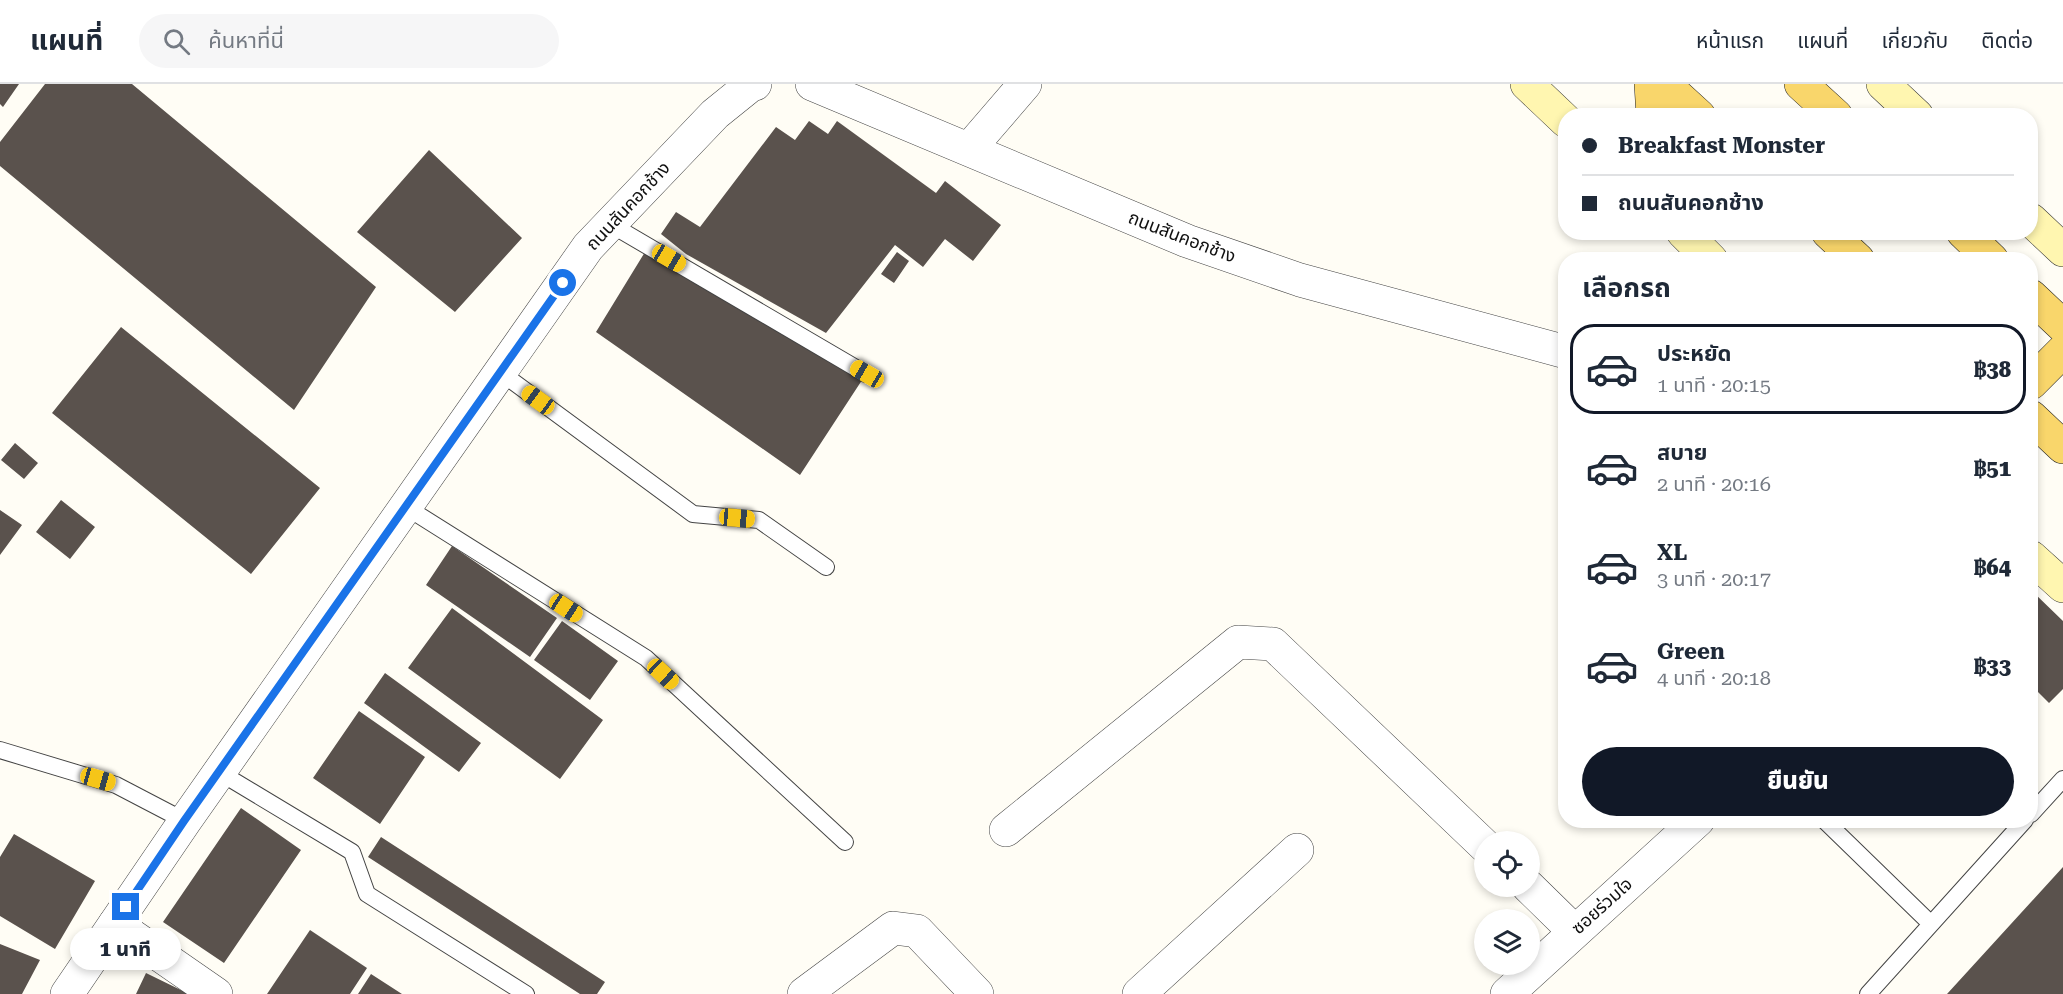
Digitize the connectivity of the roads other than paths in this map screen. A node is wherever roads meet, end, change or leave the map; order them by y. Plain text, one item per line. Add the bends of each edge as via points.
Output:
1 (755, 84) edge
2 (812, 84) edge
3 (1025, 84) edge
4 (1527, 84) edge
5 (1651, 84) edge
6 (1664, 84) edge
7 (1801, 84) edge
8 (1883, 84) edge
9 (1652, 108) edge
10 (1690, 108) edge
11 (1827, 108) edge
12 (1908, 108) edge
13 (1558, 113) edge
14 (969, 149) junction
15 (610, 224) junction
16 (2038, 227) edge
17 (1691, 240) edge
18 (1837, 240) edge
19 (1971, 240) edge
20 (2063, 250) edge
21 (1703, 252) edge
22 (1849, 252) edge
23 (1984, 252) edge
24 (2038, 303) edge
25 (2063, 326) edge
26 (1558, 350) edge
27 (2063, 351) edge
28 (500, 372) junction
29 (867, 374) dead end
30 (2038, 376) edge
31 (2038, 424) edge
32 (2063, 447) edge
33 (406, 507) junction
34 (2038, 563) edge
35 (826, 567) dead end
36 (2063, 586) edge
37 (0, 750) edge
38 (219, 772) junction
39 (2063, 779) edge
40 (2038, 806) edge
41 (184, 821) junction
42 (1689, 828) edge
43 (1832, 828) edge
44 (2018, 828) edge
45 (1006, 830) dead end
46 (1474, 836) edge
47 (845, 842) dead end
48 (1297, 849) dead end
49 (1539, 897) edge
50 (115, 924) junction
51 (1931, 924) junction
52 (1574, 931) junction
53 (67, 994) edge
54 (216, 994) edge
55 (526, 994) edge
56 (804, 994) edge
57 (976, 994) edge
58 (1139, 994) edge
59 (1507, 994) edge
60 (1868, 994) edge

1 - 15 street, ถนนสันคอกช้าง via 715,114
2 - 14 street, ถนนสันคอกช้าง
3 - 14 street
4 - 13 main road
5 - 9 main road
6 - 10 main road
7 - 11 main road
8 - 12 main road
14 - 26 street, ถนนสันคอกช้าง via 1187,241 1300,280
15 - 28 street, ถนนสันคอกช้าง via 588,248
15 - 29 lane
16 - 20 main road
17 - 21 main road
18 - 22 main road
19 - 23 main road
24 - 25 main road
27 - 30 main road
28 - 33 street, ถนนสันคอกช้าง
28 - 35 lane via 693,514 759,520
31 - 32 main road
33 - 38 street, ถนนสันคอกช้าง
33 - 47 lane via 646,658
34 - 36 main road
37 - 41 lane via 116,785
38 - 41 street, ถนนสันคอกช้าง
38 - 55 lane via 352,852 367,894
39 - 40 lane
41 - 50 street, ถนนสันคอกช้าง
42 - 52 street, ซอยร่วมใจ
43 - 51 lane
44 - 51 lane
45 - 46 street via 1238,642 1273,644
48 - 58 street
49 - 52 street
50 - 53 street, ถนนสันคอกช้าง
50 - 54 street
51 - 60 lane
52 - 59 street, ซอยร่วมใจ
56 - 57 street via 893,928 917,930

